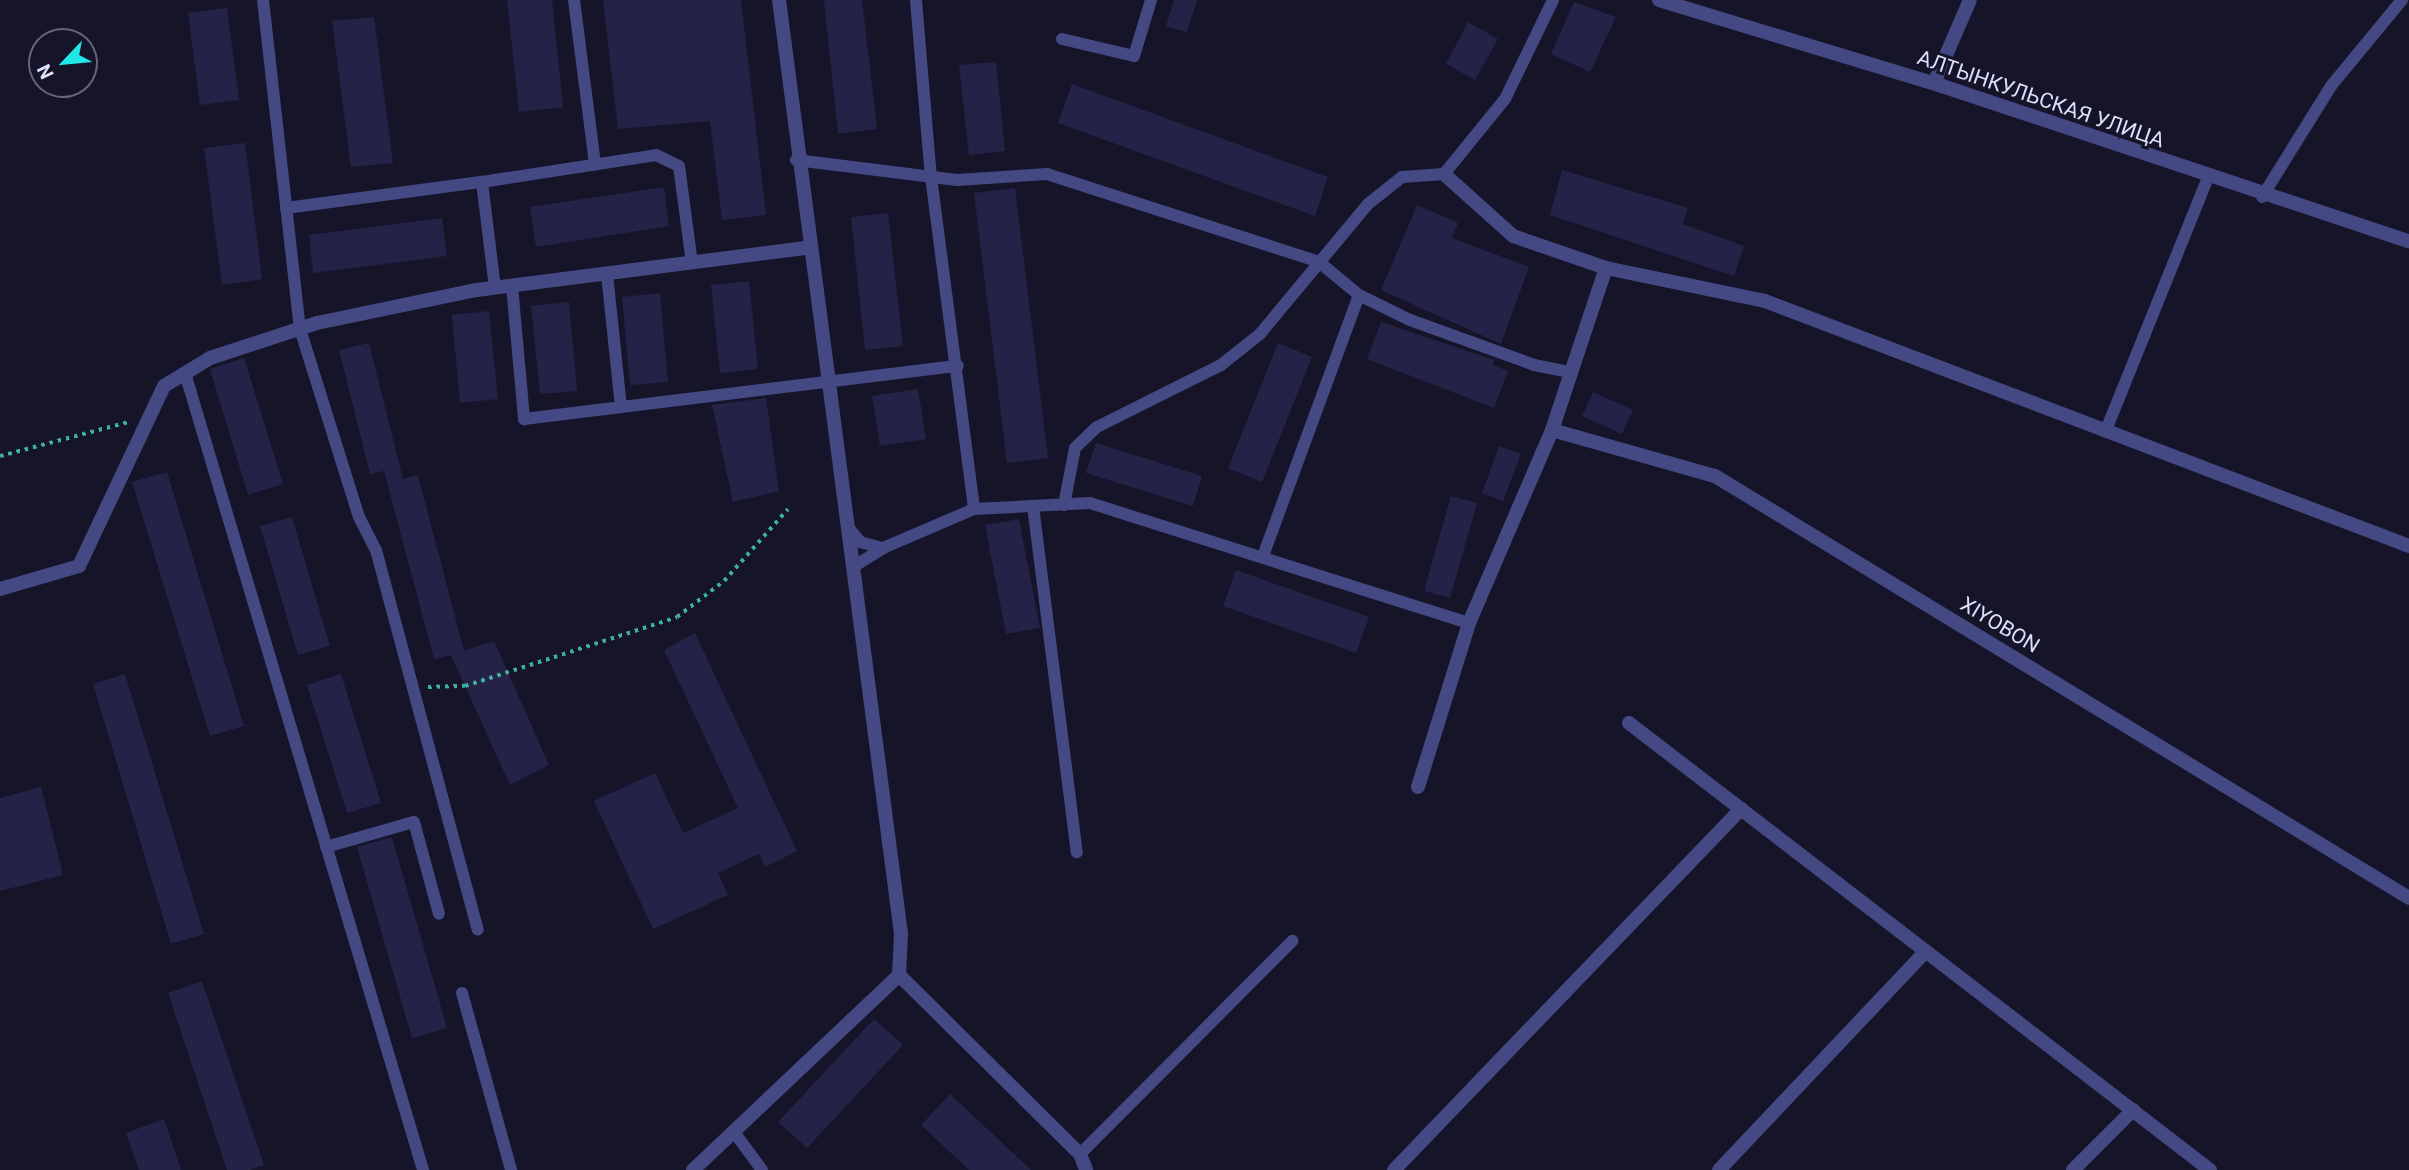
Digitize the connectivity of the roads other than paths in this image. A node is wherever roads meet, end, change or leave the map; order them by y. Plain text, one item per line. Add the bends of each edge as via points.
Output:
1 (263, 0) edge
2 (574, 0) edge
3 (779, 0) edge
4 (916, 0) edge
5 (1151, 0) edge
6 (1553, 0) edge
7 (1970, 0) edge
8 (2402, 0) edge
9 (1666, 1) edge
10 (1062, 39) dead end
11 (1934, 83) junction
12 (796, 160) junction
13 (595, 164) junction
14 (1444, 174) junction
15 (931, 177) junction
16 (2208, 178) junction
17 (482, 182) junction
18 (2262, 197) junction
19 (286, 208) junction
20 (2409, 241) edge
21 (807, 248) junction
22 (1319, 262) junction
23 (692, 263) junction
24 (1606, 268) junction
25 (607, 274) junction
26 (512, 286) junction
27 (495, 288) junction
28 (1359, 295) junction
29 (300, 329) junction
30 (958, 366) junction
31 (1566, 371) junction
32 (185, 373) junction
33 (827, 383) junction
34 (621, 407) junction
35 (1552, 430) junction
36 (2106, 430) junction
37 (1064, 505) junction
38 (1033, 506) junction
39 (974, 509) junction
40 (848, 527) junction
41 (2409, 545) edge
42 (883, 548) junction
43 (1263, 556) junction
44 (853, 567) junction
45 (0, 589) edge
46 (1469, 623) junction
47 (1629, 723) dead end
48 (1418, 787) dead end
49 (1741, 809) junction
50 (326, 847) junction
51 (1077, 852) dead end
52 (2409, 898) edge
53 (439, 915) dead end
54 (478, 930) dead end
55 (1292, 941) dead end
56 (1926, 951) junction
57 (899, 975) junction
58 (462, 993) dead end
59 (2133, 1110) junction
60 (734, 1132) junction
61 (1080, 1154) junction
62 (423, 1170) edge
63 (511, 1170) edge
64 (693, 1170) edge
65 (762, 1170) edge
66 (1086, 1170) edge
67 (1394, 1170) edge
68 (1719, 1170) edge
69 (2073, 1170) edge
70 (2210, 1170) edge

1 - 19 lane
2 - 13 lane
3 - 12 street
4 - 15 lane
5 - 10 lane via 1134,56
6 - 14 lane via 1505,99
7 - 11 street
8 - 18 lane via 2331,86
9 - 11 street, АЛТЫНКУЛЬСКАЯ УЛИЦА
11 - 16 street, АЛТЫНКУЛЬСКАЯ УЛИЦА
12 - 15 lane
12 - 21 street
13 - 17 lane
13 - 23 lane via 656,155 679,166
14 - 22 lane via 1402,177 1368,204
14 - 24 street via 1513,236
15 - 22 lane via 1047,174
15 - 30 lane
16 - 18 street, АЛТЫНКУЛЬСКАЯ УЛИЦА
16 - 36 lane
17 - 19 lane
17 - 27 lane
18 - 20 street, АЛТЫНКУЛЬСКАЯ УЛИЦА
19 - 29 lane
21 - 23 street
21 - 33 street
22 - 28 lane
22 - 37 lane via 1260,334 1221,365 1090,434 1075,448
23 - 25 street
24 - 31 street
24 - 36 street via 1765,301
25 - 26 street
25 - 34 lane
26 - 27 street
26 - 34 lane via 524,419
27 - 29 street
28 - 31 lane via 1534,365
28 - 43 lane
29 - 32 street via 211,358
29 - 54 lane via 359,517 376,550
30 - 33 lane
30 - 39 lane
31 - 35 street
32 - 45 street via 164,386 79,566
32 - 50 lane
33 - 34 lane
33 - 40 street
35 - 46 street
35 - 52 street, XIYOBON via 1715,476
36 - 41 street
37 - 38 lane
37 - 43 lane via 1090,503 1165,531
38 - 39 lane
38 - 51 lane
39 - 42 lane
40 - 42 lane via 860,542
40 - 44 street
42 - 44 lane
43 - 46 lane
44 - 57 street via 901,933
46 - 48 street
47 - 49 street
49 - 56 street
49 - 67 street
50 - 53 lane via 414,822
50 - 62 lane
55 - 61 lane
56 - 59 street
56 - 68 street
57 - 60 street
57 - 61 street
58 - 63 lane
59 - 69 street
59 - 70 street
60 - 64 street
60 - 65 lane
61 - 66 street

